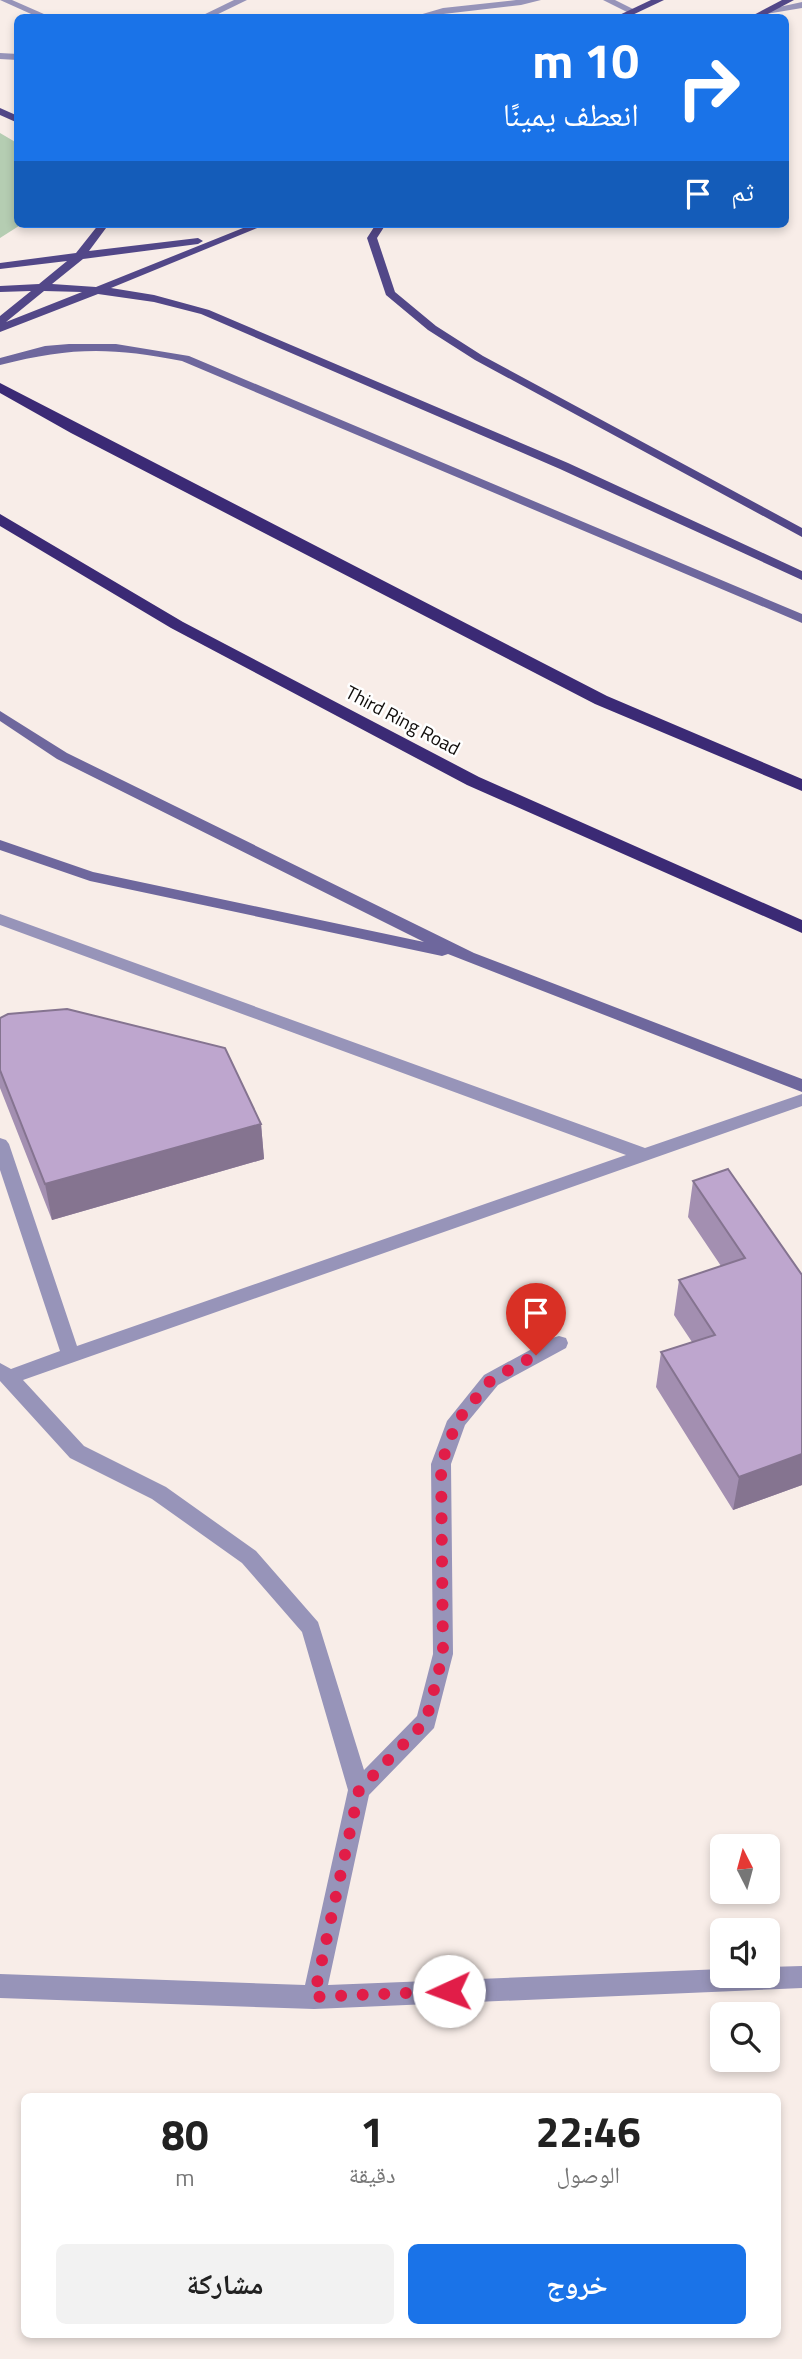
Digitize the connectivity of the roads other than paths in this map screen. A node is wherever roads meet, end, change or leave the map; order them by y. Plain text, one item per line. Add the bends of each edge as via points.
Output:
1 (4, 0) edge
2 (242, 0) edge
3 (536, 0) edge
4 (608, 0) edge
5 (659, 0) edge
6 (789, 0) edge
7 (802, 5) edge
8 (632, 11) junction
9 (766, 11) junction
10 (39, 14) edge
11 (210, 14) edge
12 (429, 14) edge
13 (626, 14) edge
14 (760, 14) edge
15 (101, 228) edge
16 (251, 228) edge
17 (378, 228) edge
18 (223, 238) junction
19 (82, 254) junction
20 (0, 265) edge
21 (43, 286) junction
22 (97, 288) junction
23 (0, 289) edge
24 (0, 322) edge
25 (0, 329) edge
26 (0, 362) edge
27 (0, 387) edge
28 (0, 519) edge
29 (802, 533) edge
30 (802, 576) edge
31 (802, 619) edge
32 (0, 715) edge
33 (802, 786) edge
34 (0, 845) edge
35 (0, 919) edge
36 (802, 927) edge
37 (468, 957) junction
38 (802, 1086) edge
39 (802, 1100) edge
40 (0, 1144) edge
41 (645, 1155) junction
42 (559, 1343) dead end
43 (71, 1355) junction
44 (4, 1374) edge
45 (359, 1790) junction
46 (802, 1977) edge
47 (0, 1986) edge
48 (314, 1997) junction

1 - 10 street
2 - 11 street
3 - 12 street
4 - 8 street
5 - 8 main road
6 - 9 main road
7 - 9 street
8 - 13 main road
9 - 14 main road
15 - 19 main road
16 - 18 main road
17 - 29 main road via 372,238 390,293 432,328
18 - 19 main road
18 - 22 main road
19 - 20 main road
19 - 21 main road
21 - 22 main road
21 - 23 main road
21 - 24 main road
22 - 25 main road
22 - 30 main road via 205,312 564,466
26 - 31 main road via 54,349 104,346 185,358
27 - 33 highway via 601,700
28 - 36 highway, Third Ring Road via 177,625 473,781
32 - 37 main road via 62,756
34 - 37 main road via 90,876
35 - 41 street
37 - 38 main road
39 - 41 street
40 - 43 street
41 - 43 street
42 - 45 street via 491,1380 457,1421 441,1464 443,1654 426,1721
43 - 44 street
44 - 45 street via 77,1452 159,1493 248,1557 311,1628
45 - 48 street
46 - 48 street
47 - 48 street

